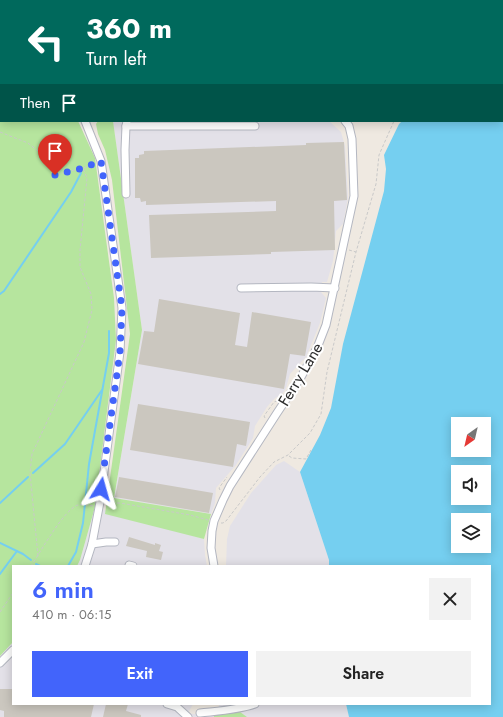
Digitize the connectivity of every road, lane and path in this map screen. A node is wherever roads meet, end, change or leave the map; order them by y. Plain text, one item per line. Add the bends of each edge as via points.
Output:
1 (0, 0) edge
2 (3, 0) edge
3 (85, 122) edge
4 (346, 122) edge
5 (394, 122) edge
6 (126, 124) edge
7 (255, 126) dead end
8 (0, 132) edge
9 (101, 161) junction
10 (83, 168) junction
11 (126, 194) dead end
12 (351, 251) dead end
13 (356, 252) junction
14 (241, 288) dead end
15 (334, 288) junction
16 (274, 402) dead end
17 (264, 416) dead end
18 (311, 450) dead end
19 (288, 455) junction
20 (228, 477) dead end
21 (221, 486) dead end
22 (96, 504) junction
23 (214, 521) junction
24 (223, 523) dead end
25 (115, 542) dead end
26 (92, 544) junction
27 (38, 556) junction
28 (32, 565) edge
29 (85, 565) edge
30 (214, 565) edge
31 (12, 594) edge
32 (0, 612) edge
33 (12, 651) edge
34 (0, 663) edge
35 (170, 705) edge
36 (203, 705) edge
37 (252, 705) edge
38 (199, 715) edge
39 (188, 717) edge

1 - 2 path
3 - 9 street
4 - 15 street, Ferry Lane via 352,139 354,196
5 - 13 path via 380,152 376,184
6 - 7 street
6 - 11 street
8 - 10 path via 28,143 43,155 55,175
9 - 10 path
9 - 22 street via 122,308 120,352
10 - 27 path via 87,178 80,267 91,294 92,310 84,342 32,454 30,473
12 - 13 path
13 - 19 path via 327,372 321,414 310,433
14 - 15 street
15 - 23 street, Ferry Lane via 326,325 317,348 302,377 230,486
16 - 17 path
18 - 19 path via 306,459 292,458
19 - 24 path via 274,462
20 - 21 path
22 - 23 path via 120,503
22 - 26 street
22 - 27 path via 75,506 60,521
23 - 30 street, Ferry Lane via 211,542
25 - 26 street
26 - 29 street
27 - 28 path
31 - 32 path
33 - 34 street
35 - 39 street via 177,707
36 - 38 street
37 - 38 street

